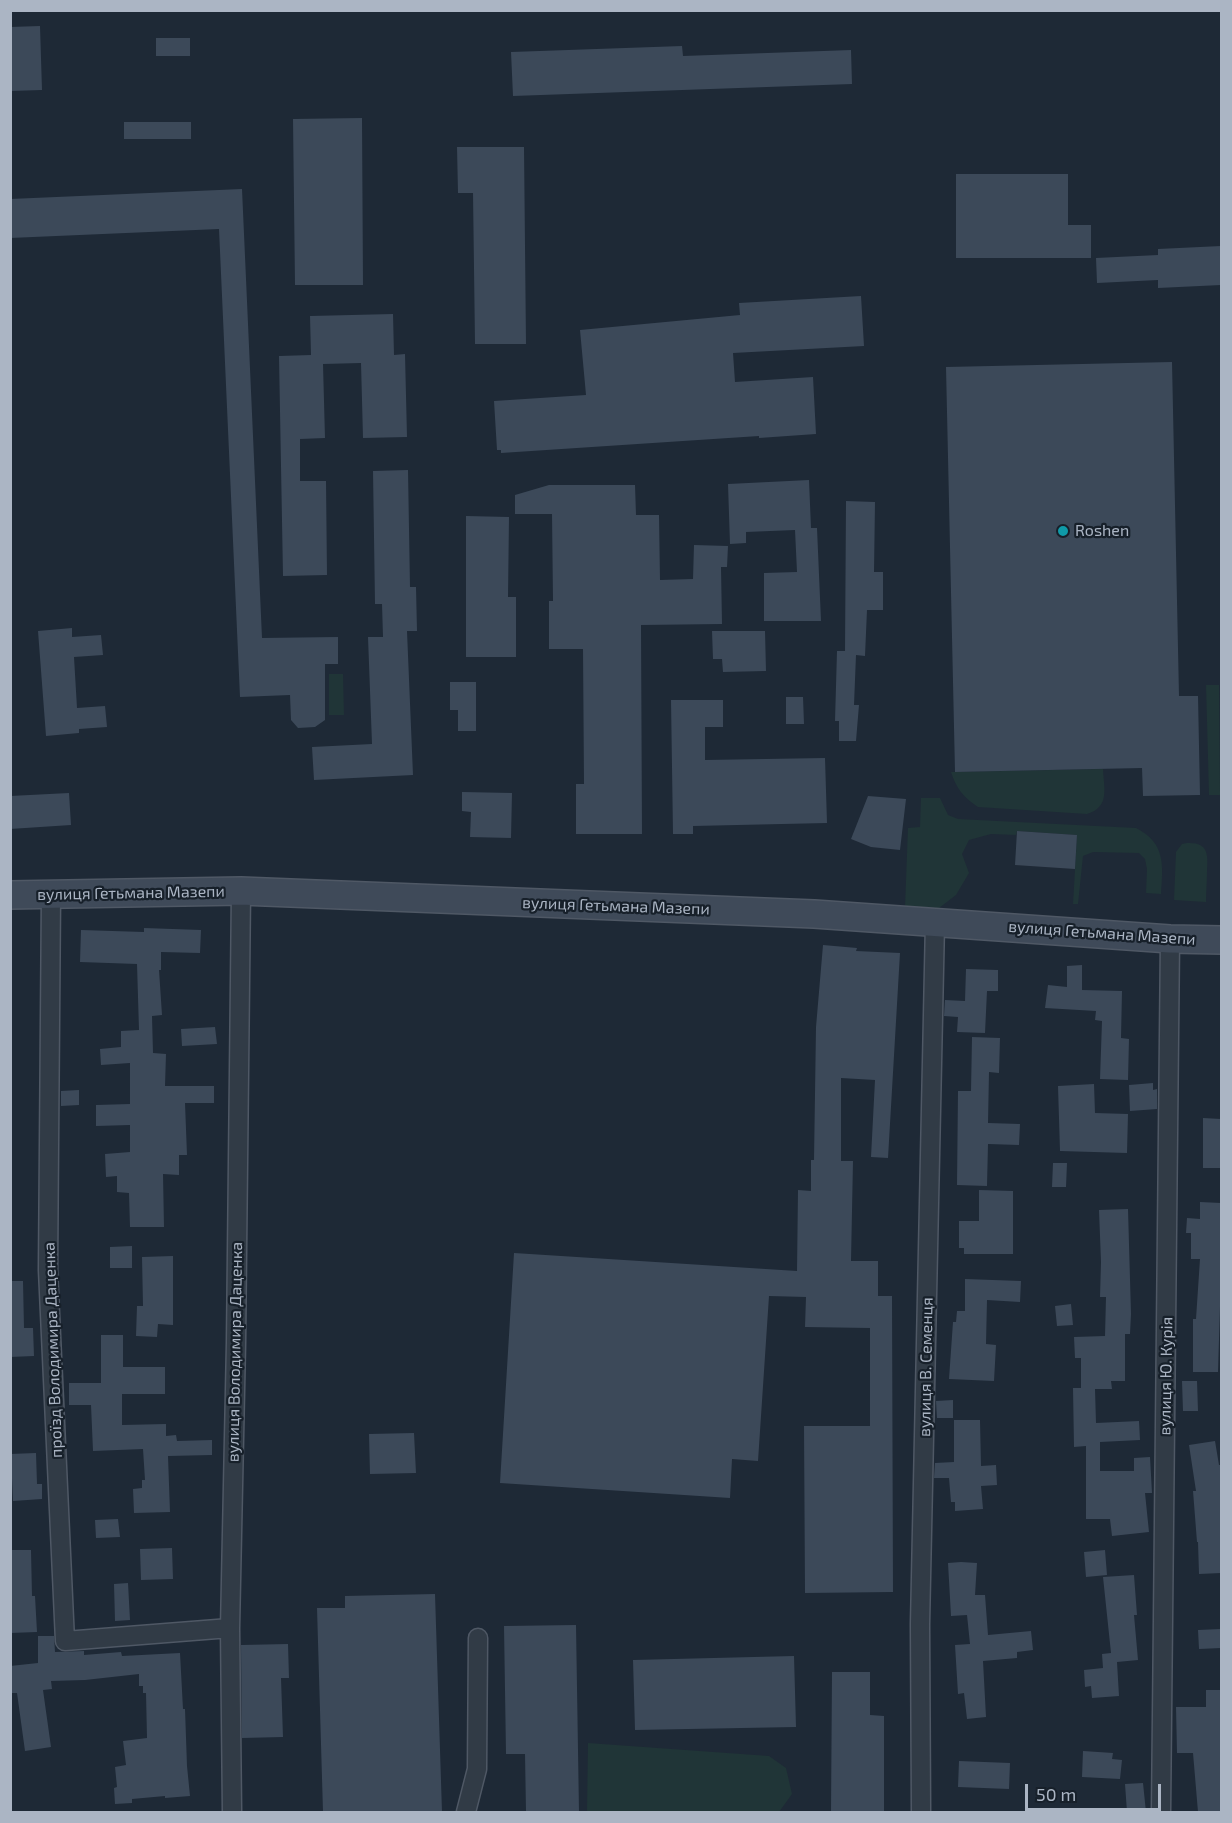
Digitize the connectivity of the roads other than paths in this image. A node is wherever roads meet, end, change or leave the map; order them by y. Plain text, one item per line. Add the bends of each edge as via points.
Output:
1 (241, 891) junction
2 (51, 894) junction
3 (10, 895) edge
4 (935, 922) junction
5 (1170, 939) junction
6 (1221, 940) edge
7 (230, 1628) junction
8 (478, 1638) dead end
9 (232, 1812) edge
10 (466, 1812) edge
11 (921, 1812) edge
12 (1161, 1812) edge

1 - 2 street, вулиця Гетьмана Мазепи
1 - 4 street, вулиця Гетьмана Мазепи
1 - 7 street, вулиця Володимира Даценка
2 - 3 street, вулиця Гетьмана Мазепи
2 - 7 street, проїзд Володимира Даценка via 48,1270 65,1641
4 - 5 street, вулиця Гетьмана Мазепи
4 - 11 street, вулиця В. Семенця via 920,1624
5 - 6 street, вулиця Гетьмана Мазепи
5 - 12 street, вулиця Ю. Курія
7 - 9 street, вулиця Володимира Даценка
8 - 10 street via 477,1769

